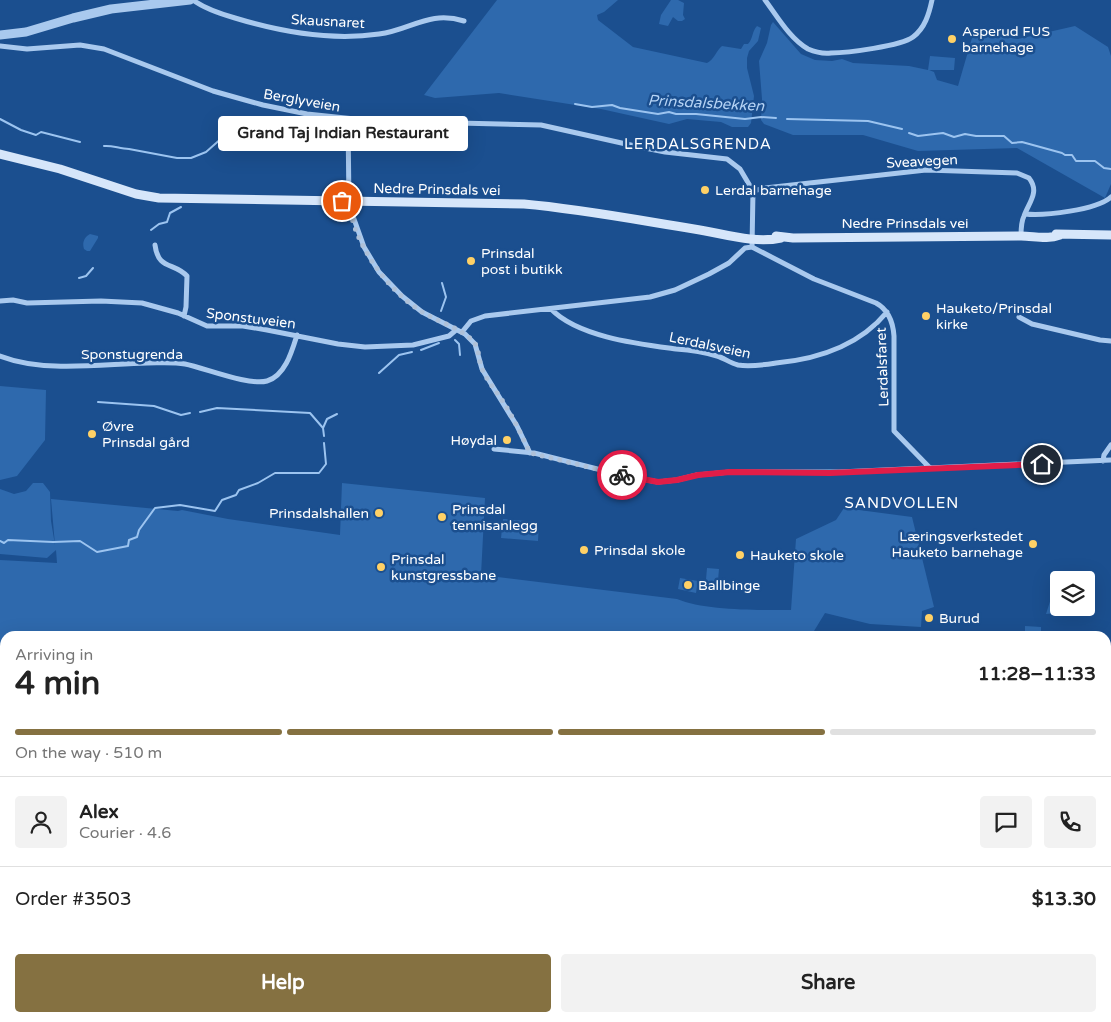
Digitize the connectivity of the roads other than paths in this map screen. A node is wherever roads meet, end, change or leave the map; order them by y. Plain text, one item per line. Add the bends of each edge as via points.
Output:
1 (191, 0) edge
2 (765, 0) edge
3 (932, 0) edge
4 (464, 21) dead end
5 (0, 35) edge
6 (0, 46) edge
7 (348, 119) junction
8 (0, 154) edge
9 (753, 191) junction
10 (1111, 197) edge
11 (349, 201) junction
12 (1024, 214) junction
13 (1111, 235) edge
14 (1026, 236) junction
15 (752, 240) junction
16 (155, 245) dead end
17 (0, 301) edge
18 (550, 309) junction
19 (887, 312) junction
20 (184, 316) junction
21 (1019, 317) dead end
22 (459, 331) junction
23 (297, 335) junction
24 (1111, 341) edge
25 (0, 356) edge
26 (1111, 444) edge
27 (494, 450) dead end
28 (530, 453) junction
29 (1111, 460) edge
30 (1103, 461) junction
31 (930, 468) junction

1 - 4 street, Skausnaret via 250,22 314,34 379,34 428,18
1 - 5 street via 111,9 26,32
2 - 3 street via 801,43 816,52 830,53 909,39 923,25
6 - 7 street, Berglyveien via 97,48 213,92 295,112
7 - 9 street, Berglyveien via 530,124 557,128 642,148 727,160 740,169
7 - 11 street
8 - 11 main road, Nedre Prinsdals vei via 159,198
9 - 12 street, Sveavegen via 916,170 1017,173 1029,178 1034,186 1034,196
9 - 15 street
10 - 12 street via 1092,207
11 - 15 main road, Nedre Prinsdals vei via 524,204
11 - 22 street via 364,248 385,279 412,305
12 - 14 street, Sveavegen via 1022,222
13 - 14 main road, Nedre Prinsdals vei
14 - 15 main road, Nedre Prinsdals vei
15 - 18 street, Sponstuveien via 724,266 676,290 631,300
15 - 19 street, Lerdalsfaret via 814,279 876,303
16 - 20 street via 163,263 187,276
17 - 20 street, Sponstuveien via 122,301 165,308
18 - 19 street, Lerdalsveien via 578,326 616,339 705,353 752,366 790,362 841,348 873,327
18 - 22 street, Sponstuveien via 485,316
19 - 31 street, Lerdalsfaret via 894,336 894,431
20 - 23 street, Sponstuveien via 207,326 243,326
21 - 24 street via 1035,325
22 - 23 street, Sponstuveien via 413,345 372,347
22 - 28 street via 475,344 482,369
23 - 25 street, Sponstugrenda via 284,367 275,377 264,382 181,364 46,366
26 - 30 street
27 - 28 street
28 - 31 street via 658,482 730,472 830,473
29 - 30 street
30 - 31 street

